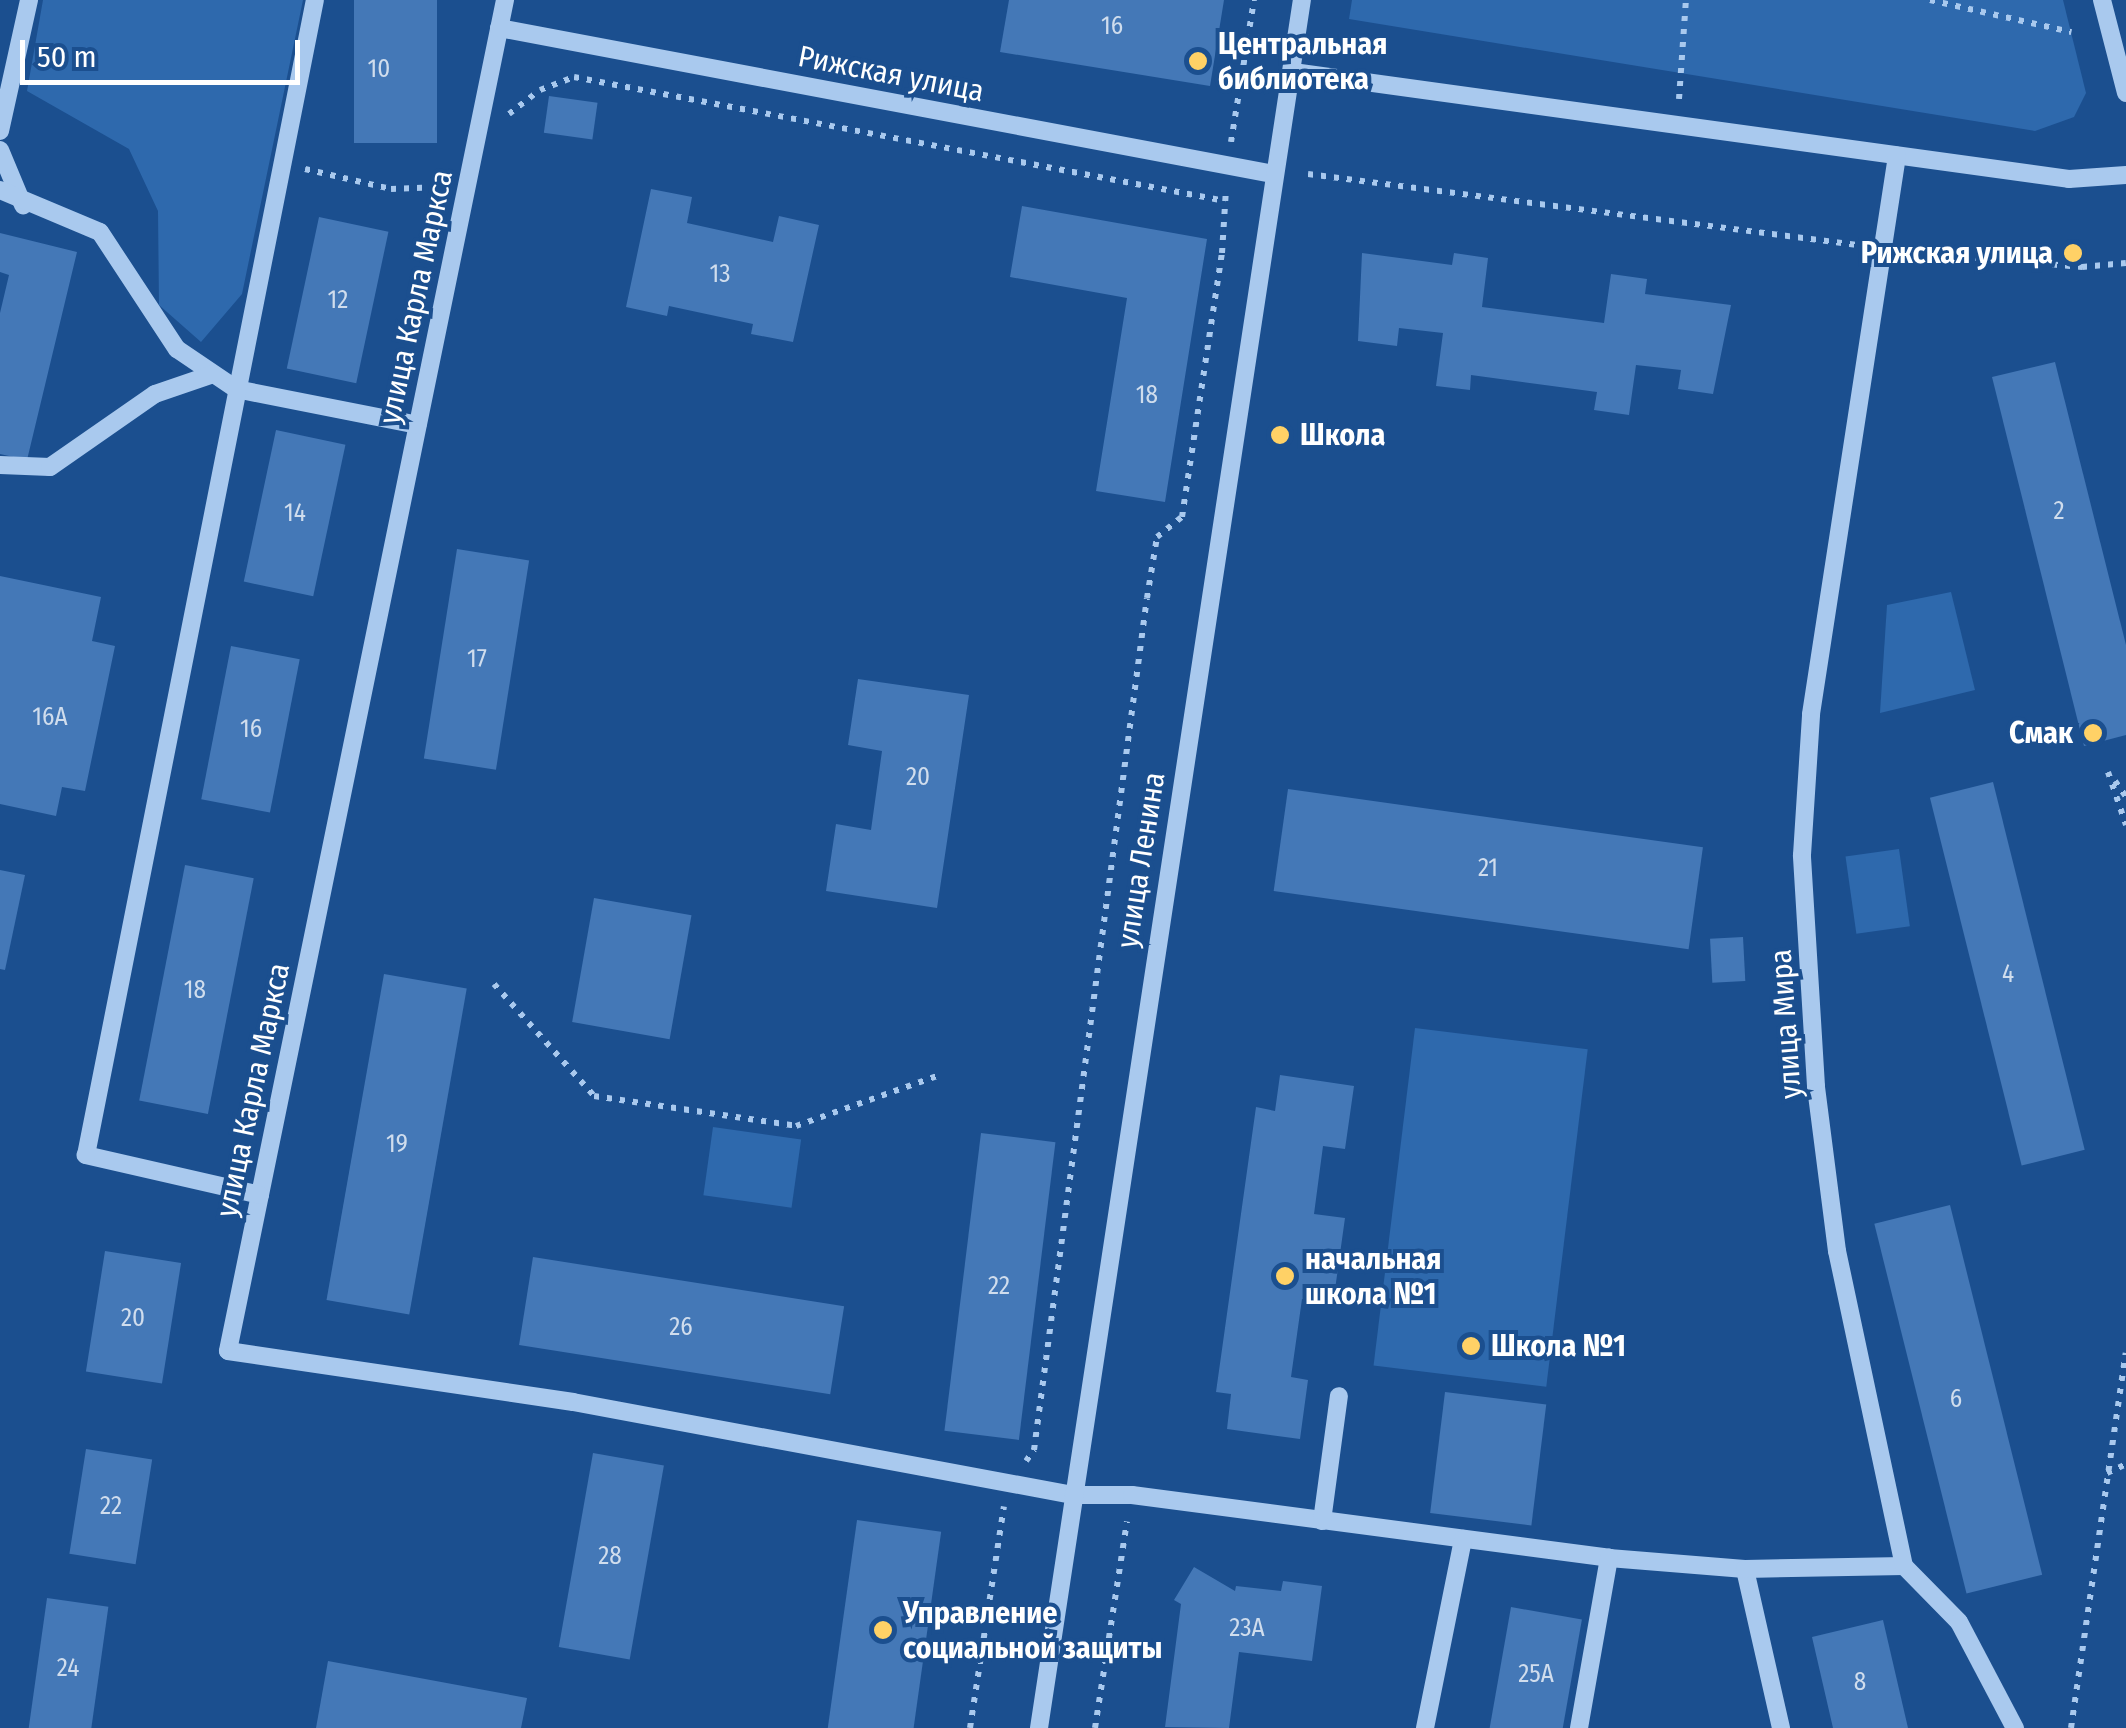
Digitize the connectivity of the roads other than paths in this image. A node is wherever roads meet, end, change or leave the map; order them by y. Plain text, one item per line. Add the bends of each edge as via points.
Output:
1 (30, 0) edge
2 (315, 0) edge
3 (504, 0) edge
4 (1302, 0) edge
5 (2102, 0) edge
6 (499, 28) junction
7 (1293, 72) junction
8 (2126, 93) edge
9 (0, 131) edge
10 (0, 150) edge
11 (1898, 156) junction
12 (1272, 174) junction
13 (2126, 175) edge
14 (0, 190) edge
15 (23, 205) junction
16 (213, 374) junction
17 (236, 389) junction
18 (418, 425) junction
19 (0, 465) edge
20 (260, 1195) junction
21 (1338, 1396) dead end
22 (1074, 1495) junction
23 (1322, 1522) junction
24 (1463, 1540) junction
25 (1608, 1558) junction
26 (1904, 1566) junction
27 (1746, 1569) junction
28 (1039, 1728) edge
29 (1425, 1728) edge
30 (1579, 1728) edge
31 (1781, 1728) edge
32 (2015, 1728) edge

1 - 9 street
2 - 17 street
3 - 6 street, улица Карла Маркса
4 - 7 street, улица Ленина
5 - 8 street
6 - 12 street, Рижская улица
6 - 18 street, улица Карла Маркса
7 - 11 street
7 - 12 street, улица Ленина
10 - 15 street
11 - 13 street via 2069,180
11 - 26 street, улица Мира via 1811,714 1802,855 1816,1086 1837,1251
12 - 22 street, улица Ленина
14 - 15 street
15 - 16 street via 100,232 177,349
16 - 17 street
16 - 19 street via 156,394 50,467
17 - 18 street
17 - 20 street via 86,1155
18 - 20 street, улица Карла Маркса
20 - 22 street, улица Карла Маркса via 228,1351 572,1402
21 - 23 street
22 - 23 street, улица Карла Маркса via 1132,1495
22 - 28 street, улица Ленина
23 - 24 street, улица Карла Маркса
24 - 25 street, улица Карла Маркса
24 - 29 street
25 - 27 street, улица Карла Маркса
25 - 30 street
26 - 27 street
26 - 32 street via 1960,1622
27 - 31 street

